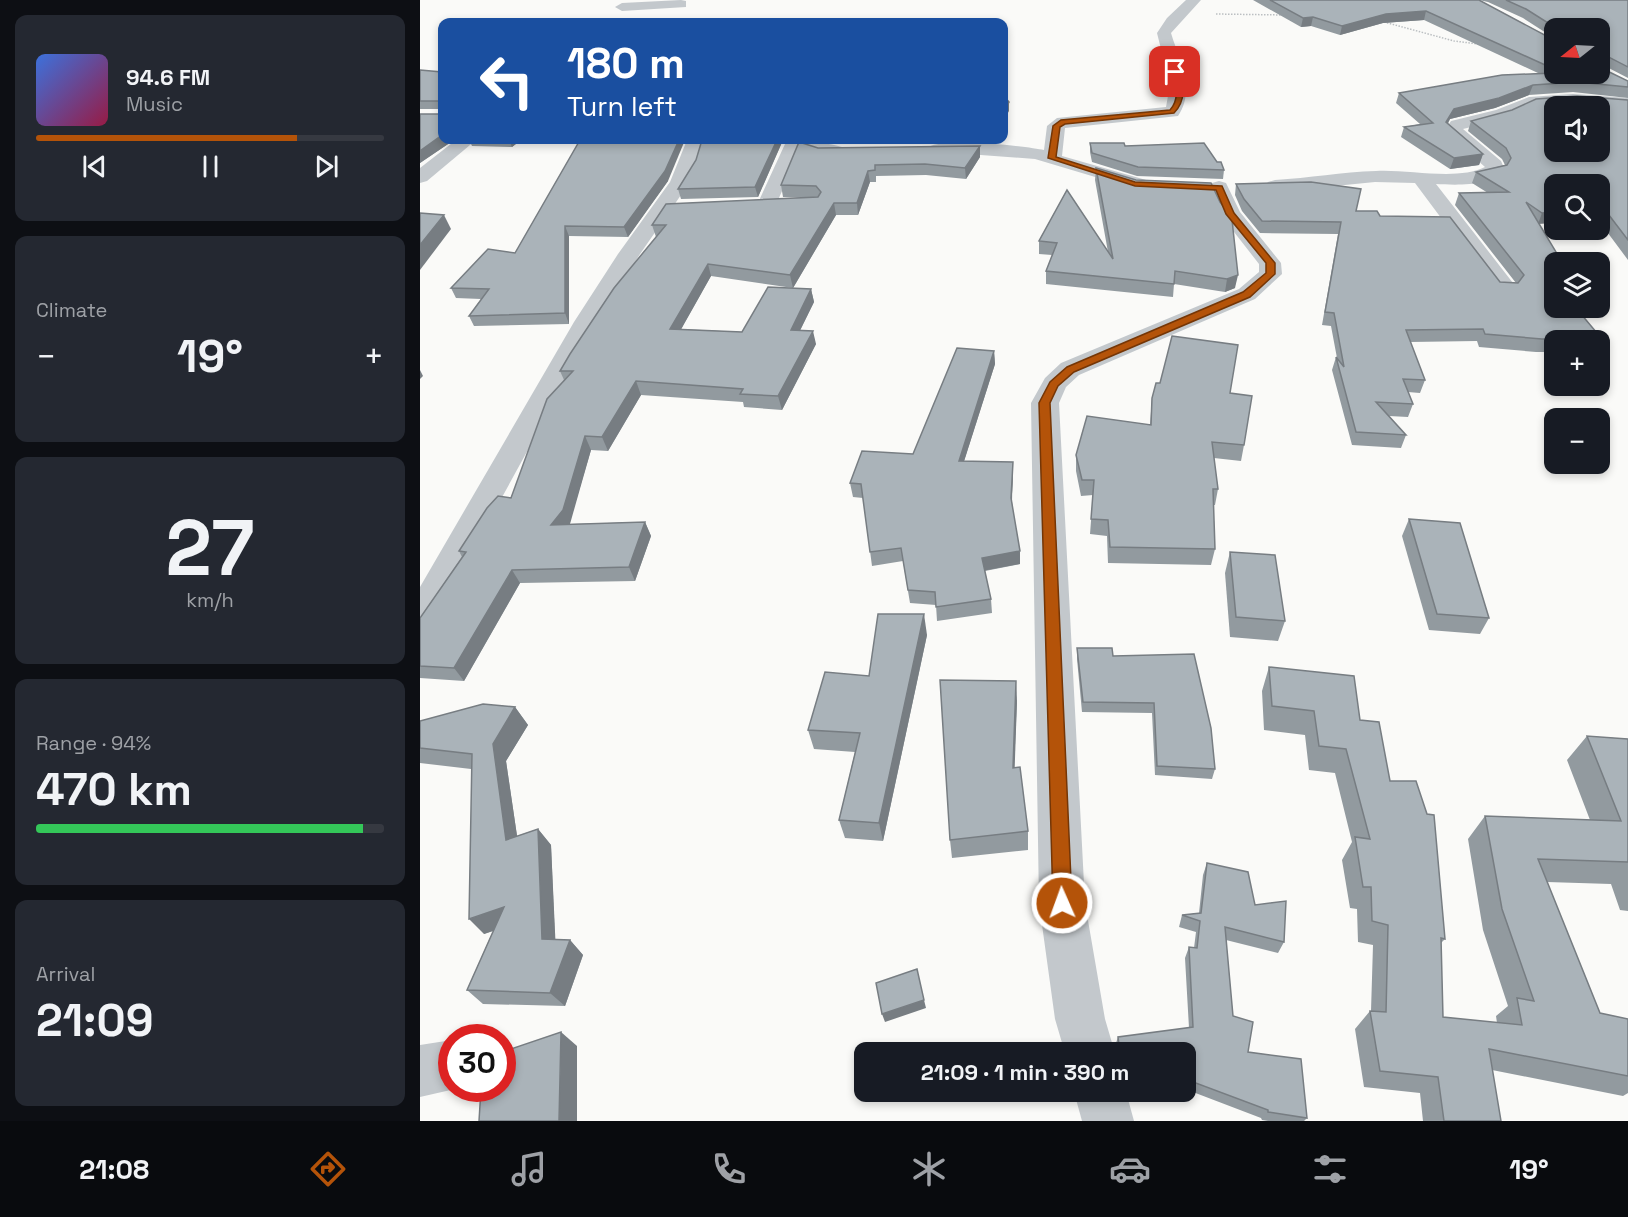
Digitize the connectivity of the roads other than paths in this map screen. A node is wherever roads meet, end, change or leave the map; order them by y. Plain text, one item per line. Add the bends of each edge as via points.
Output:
1 (1190, 4) edge
2 (622, 7) dead end
3 (681, 7) edge
4 (1627, 93) edge
5 (462, 144) edge
6 (695, 144) edge
7 (792, 144) edge
8 (799, 144) edge
9 (911, 150) edge
10 (858, 151) edge
11 (1052, 158) junction
12 (420, 177) edge
13 (1420, 177) junction
14 (1155, 186) edge
15 (1218, 187) dead end
16 (1257, 187) edge
17 (744, 206) edge
18 (1505, 288) edge
19 (420, 616) edge
20 (1086, 1042) edge
21 (438, 1068) edge
22 (420, 1071) edge
23 (1103, 1102) edge
24 (1108, 1121) edge

1 - 11 street via 1164,33 1180,86 1178,105 1172,112 1064,122 1056,126
2 - 3 street
4 - 13 street via 1617,104 1573,99 1529,102 1502,114 1456,125 1453,130 1495,170 1459,177
5 - 12 street
6 - 19 street via 675,208 587,320 465,544
7 - 17 street via 777,205
8 - 10 street via 820,151
9 - 11 street via 986,149
11 - 14 street via 1117,180
13 - 16 street
13 - 18 street
15 - 20 street via 1230,214 1270,263 1271,274 1247,294 1070,369 1054,384 1045,403 1062,903
21 - 22 street
23 - 24 street

